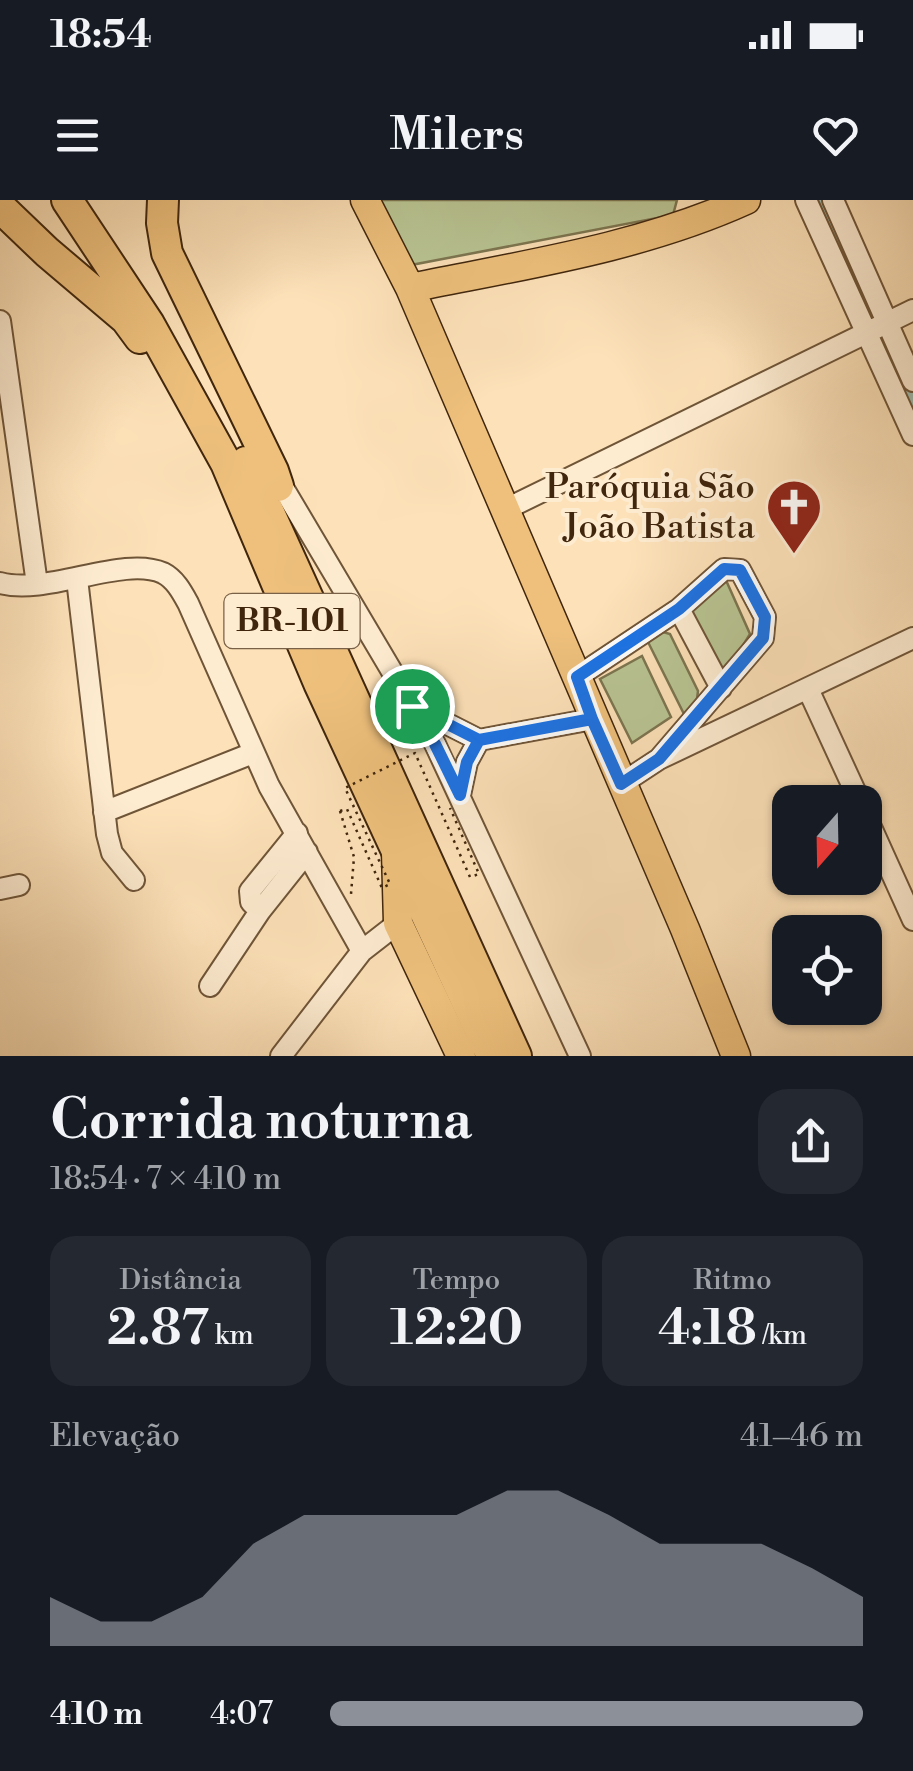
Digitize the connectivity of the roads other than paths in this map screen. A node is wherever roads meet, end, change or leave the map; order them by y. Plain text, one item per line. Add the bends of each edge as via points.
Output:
1 (67, 200) edge
2 (92, 200) edge
3 (163, 200) edge
4 (365, 200) edge
5 (746, 200) edge
6 (806, 200) edge
7 (833, 200) edge
8 (0, 207) edge
9 (703, 210) edge
10 (410, 288) junction
11 (913, 310) edge
12 (0, 322) edge
13 (877, 327) junction
14 (913, 381) edge
15 (913, 434) edge
16 (226, 463) junction
17 (273, 471) junction
18 (504, 510) junction
19 (76, 579) junction
20 (0, 583) edge
21 (37, 584) junction
22 (308, 593) junction
23 (679, 609) junction
24 (913, 638) edge
25 (577, 677) junction
26 (721, 688) junction
27 (808, 688) junction
28 (412, 706) junction
29 (592, 719) junction
30 (479, 740) junction
31 (252, 753) junction
32 (659, 759) junction
33 (621, 784) junction
34 (852, 785) edge
35 (455, 802) junction
36 (104, 812) junction
37 (302, 842) junction
38 (396, 846) junction
39 (882, 852) edge
40 (134, 880) dead end
41 (913, 920) edge
42 (398, 923) junction
43 (362, 951) junction
44 (210, 986) dead end
45 (504, 1048) edge
46 (281, 1056) edge
47 (460, 1056) edge
48 (538, 1056) edge
49 (580, 1056) edge
50 (736, 1056) edge

1 - 16 highway, BR-101 via 149,324
2 - 22 highway, BR-101 via 165,310
3 - 17 highway via 168,253
4 - 10 main road
5 - 9 main road
6 - 13 street
7 - 13 street
8 - 16 highway via 126,319
9 - 10 main road via 598,250
10 - 18 main road
11 - 13 street
12 - 21 street
13 - 14 street
13 - 15 street
13 - 18 street
16 - 38 highway, BR-101
17 - 22 highway
17 - 28 street
18 - 25 main road
19 - 21 street
19 - 31 street via 140,569 171,579 188,603
19 - 36 street
20 - 21 street
22 - 45 highway, BR-101
23 - 25 street
23 - 26 street
23 - 26 street via 729,567 740,570 765,617 763,638
24 - 27 street
25 - 29 main road
26 - 32 street
27 - 32 street
27 - 34 street
28 - 30 street
28 - 35 street via 435,744
29 - 30 street
29 - 33 main road
30 - 35 street
31 - 36 street
31 - 37 street
32 - 33 street
33 - 50 main road
35 - 49 street
36 - 40 street via 112,853
37 - 43 street
37 - 44 street via 250,891 260,911
38 - 42 main road
38 - 45 highway, BR-101
39 - 41 street
42 - 43 street
42 - 47 main road
43 - 46 street
45 - 48 highway

